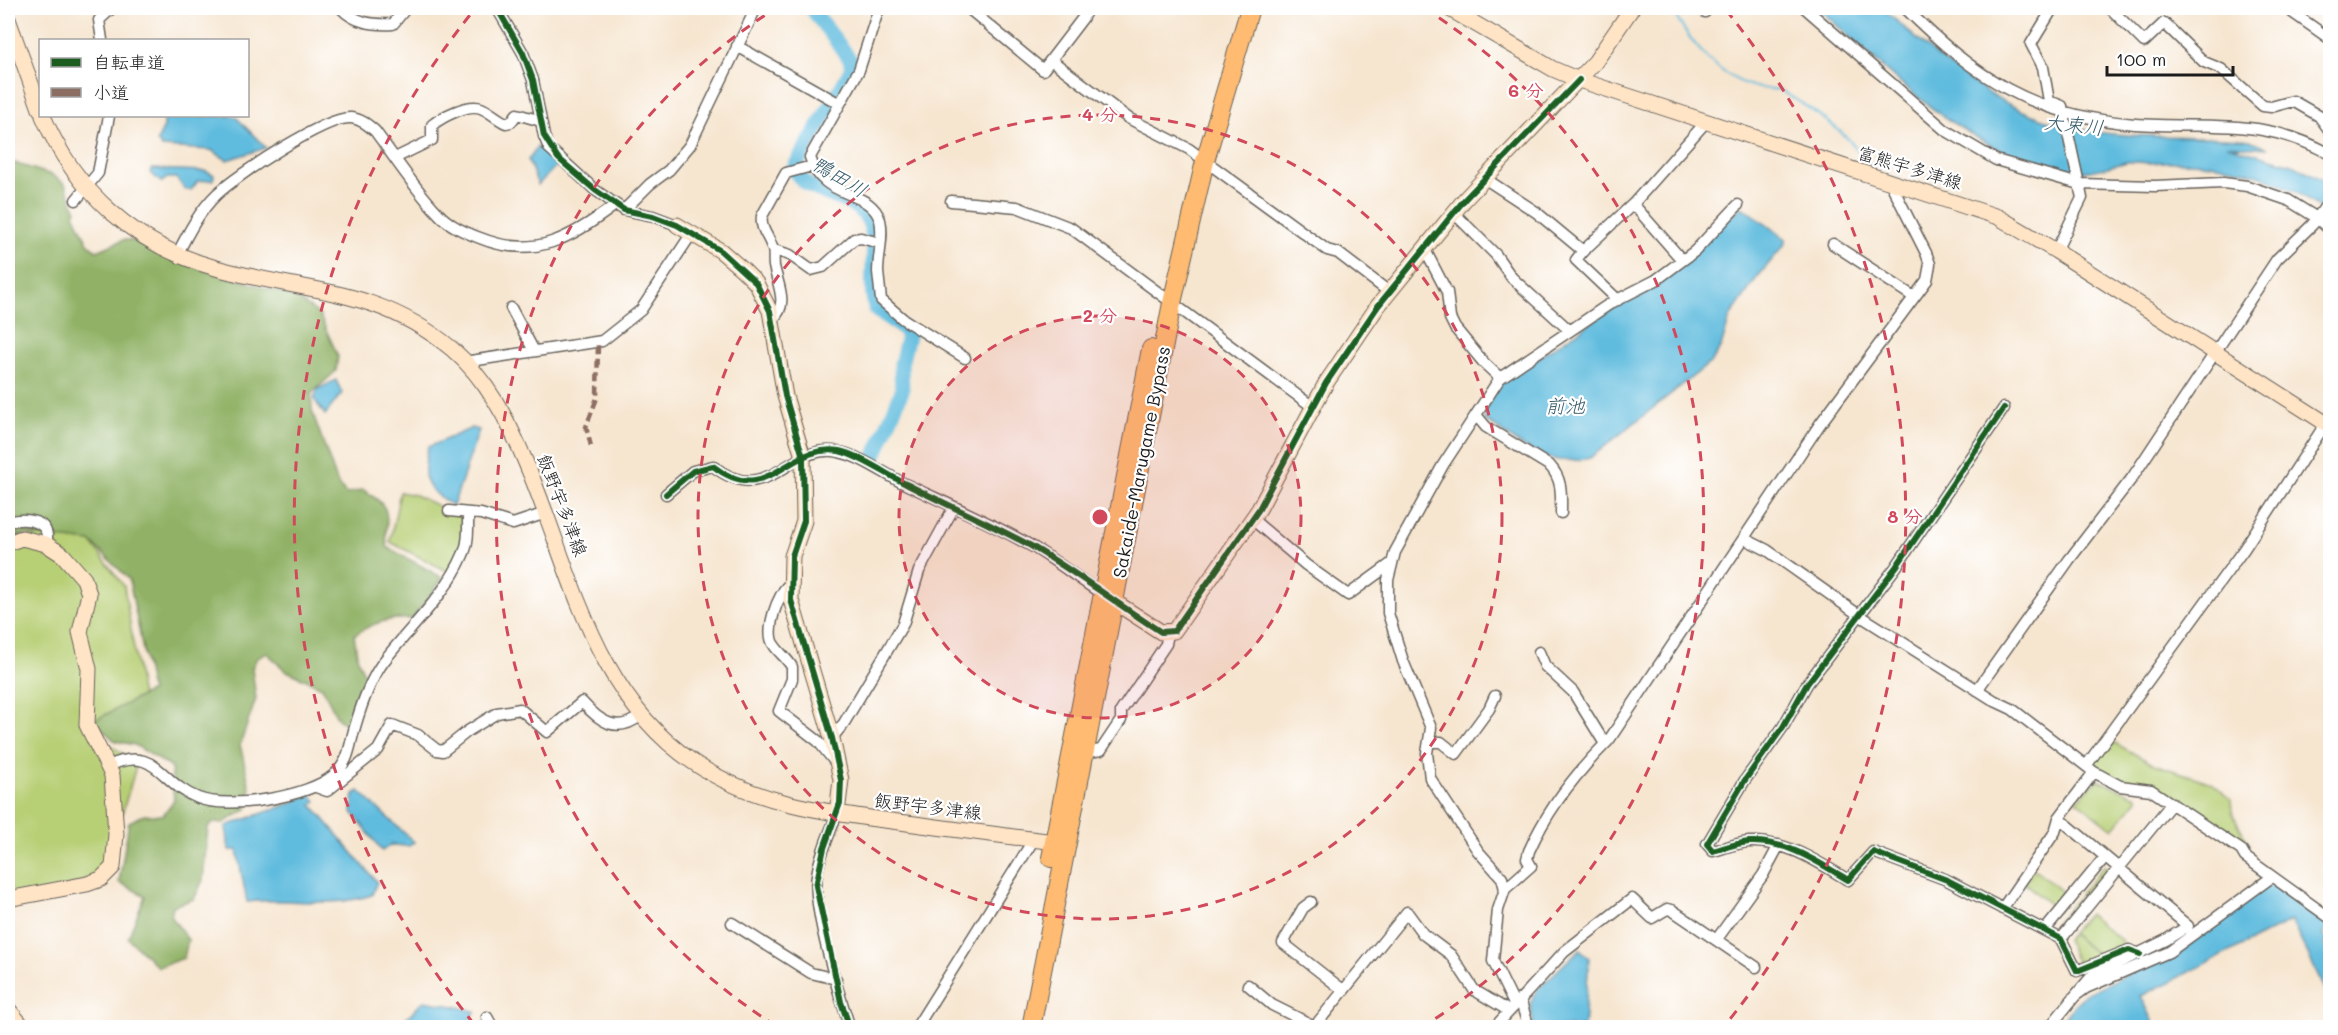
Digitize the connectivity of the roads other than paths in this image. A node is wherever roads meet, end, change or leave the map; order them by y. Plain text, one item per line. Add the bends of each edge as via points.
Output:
1 (112, 8) edge
2 (341, 8) edge
3 (406, 8) edge
4 (497, 8) edge
5 (756, 8) edge
6 (879, 8) edge
7 (968, 8) edge
8 (1088, 8) edge
9 (1238, 8) edge
10 (1250, 8) edge
11 (1448, 8) edge
12 (1632, 8) edge
13 (1702, 8) edge
14 (1709, 8) edge
15 (1805, 8) edge
16 (1905, 8) edge
17 (2053, 8) edge
18 (2110, 8) edge
19 (2286, 8) edge
20 (8, 19) edge
21 (102, 39) edge
22 (2331, 39) edge
23 (737, 46) junction
24 (1051, 60) junction
25 (1579, 80) junction
26 (840, 104) junction
27 (39, 106) edge
28 (2063, 116) junction
29 (43, 117) edge
30 (109, 117) edge
31 (541, 121) junction
32 (1705, 123) junction
33 (2331, 130) edge
34 (2331, 154) edge
35 (395, 158) junction
36 (1200, 158) junction
37 (812, 166) junction
38 (1484, 178) junction
39 (1889, 180) junction
40 (2078, 180) junction
41 (87, 188) junction
42 (76, 200) dead end
43 (2331, 200) edge
44 (951, 201) dead end
45 (1633, 204) junction
46 (1738, 205) dead end
47 (619, 208) junction
48 (1453, 212) junction
49 (2318, 217) junction
50 (677, 225) joint
51 (2331, 230) edge
52 (692, 233) junction
53 (880, 243) junction
54 (1833, 244) dead end
55 (1424, 248) junction
56 (774, 250) junction
57 (1583, 251) junction
58 (2056, 251) junction
59 (177, 255) junction
60 (1682, 260) junction
61 (1389, 292) junction
62 (1914, 297) junction
63 (1167, 298) junction
64 (1618, 300) junction
65 (511, 308) dead end
66 (772, 320) junction
67 (1569, 330) junction
68 (534, 351) junction
69 (2216, 353) junction
70 (965, 358) dead end
71 (464, 362) junction
72 (1500, 378) junction
73 (1313, 407) junction
74 (2004, 408) dead end
75 (1476, 415) junction
76 (2328, 425) edge
77 (804, 457) junction
78 (666, 494) dead end
79 (954, 507) junction
80 (450, 510) dead end
81 (546, 513) junction
82 (1561, 513) dead end
83 (468, 515) junction
84 (1252, 519) junction
85 (8, 522) edge
86 (1745, 539) junction
87 (8, 543) edge
88 (46, 544) junction
89 (1392, 563) junction
90 (790, 584) junction
91 (1107, 597) junction
92 (1859, 615) junction
93 (1168, 633) junction
94 (1539, 652) dead end
95 (1977, 690) junction
96 (1495, 696) dead end
97 (640, 716) junction
98 (832, 738) junction
99 (1429, 742) junction
100 (1605, 744) junction
101 (1084, 753) junction
102 (837, 764) junction
103 (108, 766) junction
104 (2090, 769) junction
105 (316, 787) junction
106 (2172, 803) junction
107 (837, 813) junction
108 (2059, 818) junction
109 (1034, 840) junction
110 (1060, 842) junction
111 (1779, 845) junction
112 (2105, 857) junction
113 (2118, 868) junction
114 (2272, 877) junction
115 (1505, 889) junction
116 (8, 899) edge
117 (1311, 902) dead end
118 (2002, 909) junction
119 (2331, 918) edge
120 (732, 923) dead end
121 (2045, 930) junction
122 (1717, 939) junction
123 (2061, 939) junction
124 (2140, 954) junction
125 (1756, 967) dead end
126 (836, 979) junction
127 (1248, 985) dead end
128 (1343, 990) junction
129 (2075, 996) junction
130 (1514, 1005) junction
131 (8, 1009) edge
132 (487, 1017) dead end
133 (1317, 1027) edge
134 (24, 1028) edge
135 (93, 1028) edge
136 (117, 1028) edge
137 (493, 1028) edge
138 (850, 1028) edge
139 (916, 1028) edge
140 (1018, 1028) edge
141 (1031, 1028) edge
142 (1494, 1028) edge
143 (1529, 1028) edge
144 (2049, 1028) edge

1 - 21 street via 99,20
2 - 3 street via 369,24 393,24
4 - 31 street via 523,53
5 - 23 street
6 - 26 street via 859,70
7 - 24 street via 1043,70
8 - 24 street
9 - 36 highway, Sakaide-Marugame Bypass
10 - 36 highway, Sakaide-Marugame Bypass
11 - 25 main road, 富熊宇多津線
12 - 25 main road via 1605,51
13 - 14 street via 1705,12
15 - 40 street via 1945,130 1996,160
16 - 28 street via 1976,71
17 - 28 street via 2031,44 2043,68 2049,100 2062,106
18 - 33 street via 2144,42 2164,23 2204,62 2221,69 2263,106 2293,101 2319,116
19 - 22 street
20 - 27 main road
23 - 26 street
23 - 47 street via 690,145 669,170
24 - 36 street via 1128,118
25 - 32 main road, 富熊宇多津線
25 - 38 main road
26 - 37 street via 810,158
28 - 34 street via 2135,124 2228,124 2268,130
28 - 40 street
29 - 41 main road, 飯野宇多津線 via 57,145
30 - 41 street via 102,160
31 - 35 street via 518,114 506,123 471,107 440,119 432,125 432,140
31 - 47 street via 544,136 558,158
32 - 39 main road, 富熊宇多津線
32 - 45 street
35 - 47 street via 448,223 501,247 535,248
35 - 59 street via 375,131 362,121 335,120 217,194
36 - 61 street
36 - 63 highway, Sakaide-Marugame Bypass
37 - 53 street via 824,183 870,205 880,220
37 - 56 street via 786,173 762,216 763,232
38 - 48 main road
38 - 57 street via 1536,212
39 - 58 main road, 富熊宇多津線 via 1998,217
39 - 62 street via 1930,264 1927,280
40 - 49 street via 2247,186 2288,200
40 - 58 street via 2082,198
41 - 42 street
41 - 59 main road, 飯野宇多津線 via 137,233
43 - 49 street
44 - 63 street via 1017,207 1060,223 1089,239
45 - 57 street
45 - 60 street
46 - 60 street
47 - 50 street
48 - 55 main road
48 - 67 street via 1496,255 1512,278
49 - 51 street
49 - 69 street via 2277,259
50 - 52 main road
52 - 66 main road via 721,251 756,283
52 - 68 street via 641,310 602,341
53 - 56 street via 854,239 823,267 811,270 790,255
53 - 70 street via 881,300 903,319
54 - 62 street
55 - 61 main road
55 - 72 street via 1448,292 1455,328
56 - 66 street via 782,291 780,308
57 - 64 street via 1576,260
58 - 69 main road, 富熊宇多津線
59 - 71 main road, 飯野宇多津線 via 375,303 423,327
60 - 64 street via 1656,280
61 - 73 main road via 1341,359
62 - 86 street via 1820,424
63 - 73 street
63 - 91 highway, Sakaide-Marugame Bypass
64 - 67 street
65 - 68 street
66 - 77 main road via 785,396
67 - 72 street
68 - 71 street
69 - 76 main road, 富熊宇多津線
69 - 95 street via 2132,478
71 - 81 main road, 飯野宇多津線 via 501,411 518,442
72 - 75 street
73 - 84 main road
74 - 92 street
75 - 82 street via 1486,427 1558,474
75 - 89 street via 1422,503
76 - 104 street
77 - 78 street via 763,479 725,477 713,466 693,471
77 - 79 street via 838,451
77 - 90 main road via 804,521 792,556
79 - 91 street via 1033,547
79 - 98 street via 919,571 903,624
80 - 83 street
81 - 83 street via 513,524 481,514
81 - 97 main road, 飯野宇多津線 via 592,635
83 - 105 street via 464,555 380,667 355,725 351,753 333,776
84 - 89 street via 1348,595
84 - 93 main road via 1174,631
85 - 88 street via 32,520 42,525 47,533
86 - 92 street via 1767,550
86 - 100 street
87 - 88 main road via 22,538
88 - 103 main road via 76,568 89,594 80,632 89,669 87,725
89 - 99 street via 1388,613 1406,670 1431,728
90 - 98 main road via 796,625
90 - 102 street via 774,609 771,631 773,644 792,666 792,679 780,711 818,741
91 - 93 main road
91 - 101 highway, Sakaide-Marugame Bypass
91 - 110 highway, Sakaide-Marugame Bypass
92 - 95 street
92 - 111 street via 1807,684 1707,844 1713,851 1749,842
93 - 101 street via 1167,644 1120,711 1121,720 1101,750
94 - 100 street via 1545,666 1573,692
95 - 104 street via 2012,709
96 - 99 street via 1456,754 1441,742
97 - 105 street via 627,725 616,725 604,721 582,702 547,732 520,709 508,709 468,731 443,751 392,725 378,750 355,770 327,791
97 - 107 main road, 飯野宇多津線 via 690,761 743,790 787,804
98 - 102 main road
99 - 115 street via 1430,778 1478,851 1498,871
100 - 115 street via 1575,775 1538,831 1527,859 1531,867
101 - 110 highway, Sakaide-Marugame Bypass
102 - 107 main road via 841,780
103 - 105 street via 137,758 150,762 199,798 253,803
103 - 116 main road via 116,807 113,867 101,879 87,884
104 - 106 street via 2120,786 2151,790
104 - 108 street
106 - 113 street
106 - 114 street via 2241,850 2245,858
107 - 109 main road, 飯野宇多津線
107 - 126 street via 816,886
108 - 112 street
108 - 118 street via 2055,832
109 - 110 main road, 飯野宇多津線
109 - 139 street
110 - 140 highway, Sakaide-Marugame Bypass
110 - 141 highway, Sakaide-Marugame Bypass
111 - 118 street via 1806,855 1848,880 1873,852 1947,880
111 - 122 street via 1763,875
112 - 113 street
112 - 121 street
113 - 123 street
113 - 124 street via 2188,926
114 - 119 street
114 - 129 street via 2186,942
115 - 130 street via 1498,910 1493,962
117 - 128 street via 1303,908 1283,943
118 - 121 street
120 - 126 street via 811,973
121 - 123 street
122 - 125 street
122 - 130 street via 1672,910 1652,918 1632,899 1564,952
123 - 124 street via 2077,971 2129,950
124 - 129 street via 2092,976
126 - 138 street
127 - 133 street via 1272,1005
128 - 130 street via 1407,912 1423,934 1451,955 1474,990
128 - 133 street
129 - 144 street
130 - 142 street
130 - 143 street
131 - 134 main road
132 - 137 street
135 - 136 street

